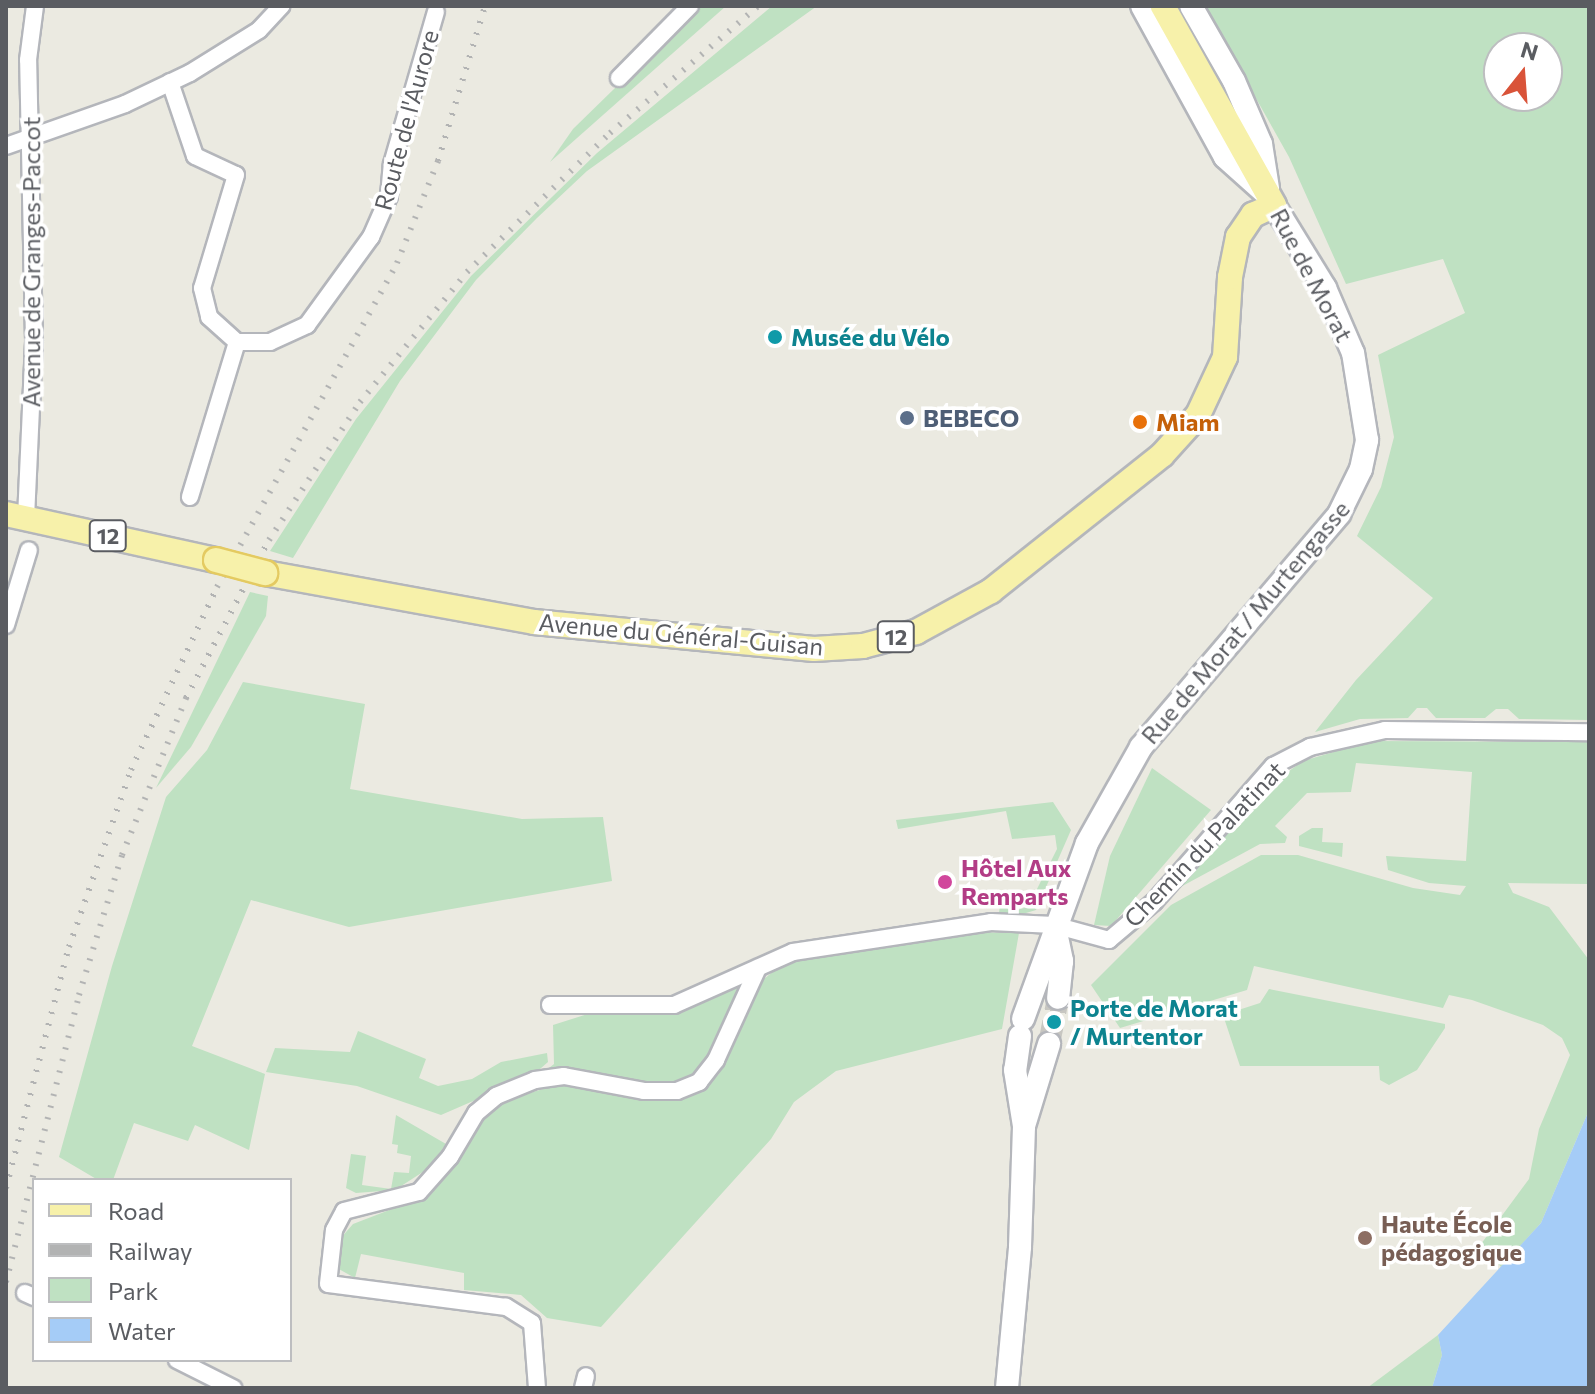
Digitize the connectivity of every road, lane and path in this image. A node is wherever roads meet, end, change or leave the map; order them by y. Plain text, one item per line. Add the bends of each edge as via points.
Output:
1 (35, 6) edge
2 (281, 6) edge
3 (690, 6) edge
4 (1142, 6) edge
5 (1163, 6) edge
6 (1191, 6) edge
7 (436, 12) dead end
8 (619, 78) dead end
9 (170, 82) junction
10 (33, 135) junction
11 (6, 146) edge
12 (1272, 201) junction
13 (237, 342) junction
14 (1353, 353) joint
15 (190, 497) dead end
16 (16, 516) edge
17 (29, 550) dead end
18 (6, 625) edge
19 (1589, 732) edge
20 (1058, 932) junction
21 (758, 968) junction
22 (1058, 998) tunnel mouth
23 (550, 1005) dead end
24 (1049, 1044) tunnel mouth
25 (1024, 1126) junction
26 (181, 1362) edge
27 (233, 1388) edge
28 (537, 1388) edge
29 (1007, 1388) edge

1 - 10 street, Avenue de Granges-Paccot via 28,60
2 - 9 street via 259,30
3 - 8 street
4 - 12 main road, Rue de Morat via 1225,157
5 - 12 main road
6 - 12 main road, Rue de Morat via 1234,81 1261,144
7 - 13 street, Route de l'Aurore via 392,164 389,196 371,237 307,325 270,342
9 - 10 street
9 - 13 street via 195,156 236,175 202,288 209,317
10 - 11 street
10 - 16 street, Avenue de Granges-Paccot via 34,340
12 - 14 main road, Rue de Morat via 1325,288
12 - 16 main road, Avenue du Général-Guisan / 12, bridge via 1253,215 1238,237 1225,357 1198,415 1162,455 991,591 916,632 863,646 731,643 534,622 265,573
13 - 15 street
14 - 20 main road, Rue de Morat / Murtengasse via 1367,440 1352,493 1321,537 1141,747 1087,843
17 - 18 street
19 - 20 street, Chemin du Palatinat via 1385,730 1310,747 1273,766 1154,902 1109,940
20 - 21 street via 991,922 793,952
20 - 22 main road
20 - 25 main road via 1041,963 1022,1028 1015,1070
21 - 23 street via 674,1005
21 - 28 street via 716,1060 699,1082 677,1091 644,1091 564,1076 535,1080 496,1096 476,1113 450,1157 419,1192 344,1211 334,1230 328,1284 506,1307 532,1323
24 - 25 main road
25 - 29 main road
26 - 27 street

